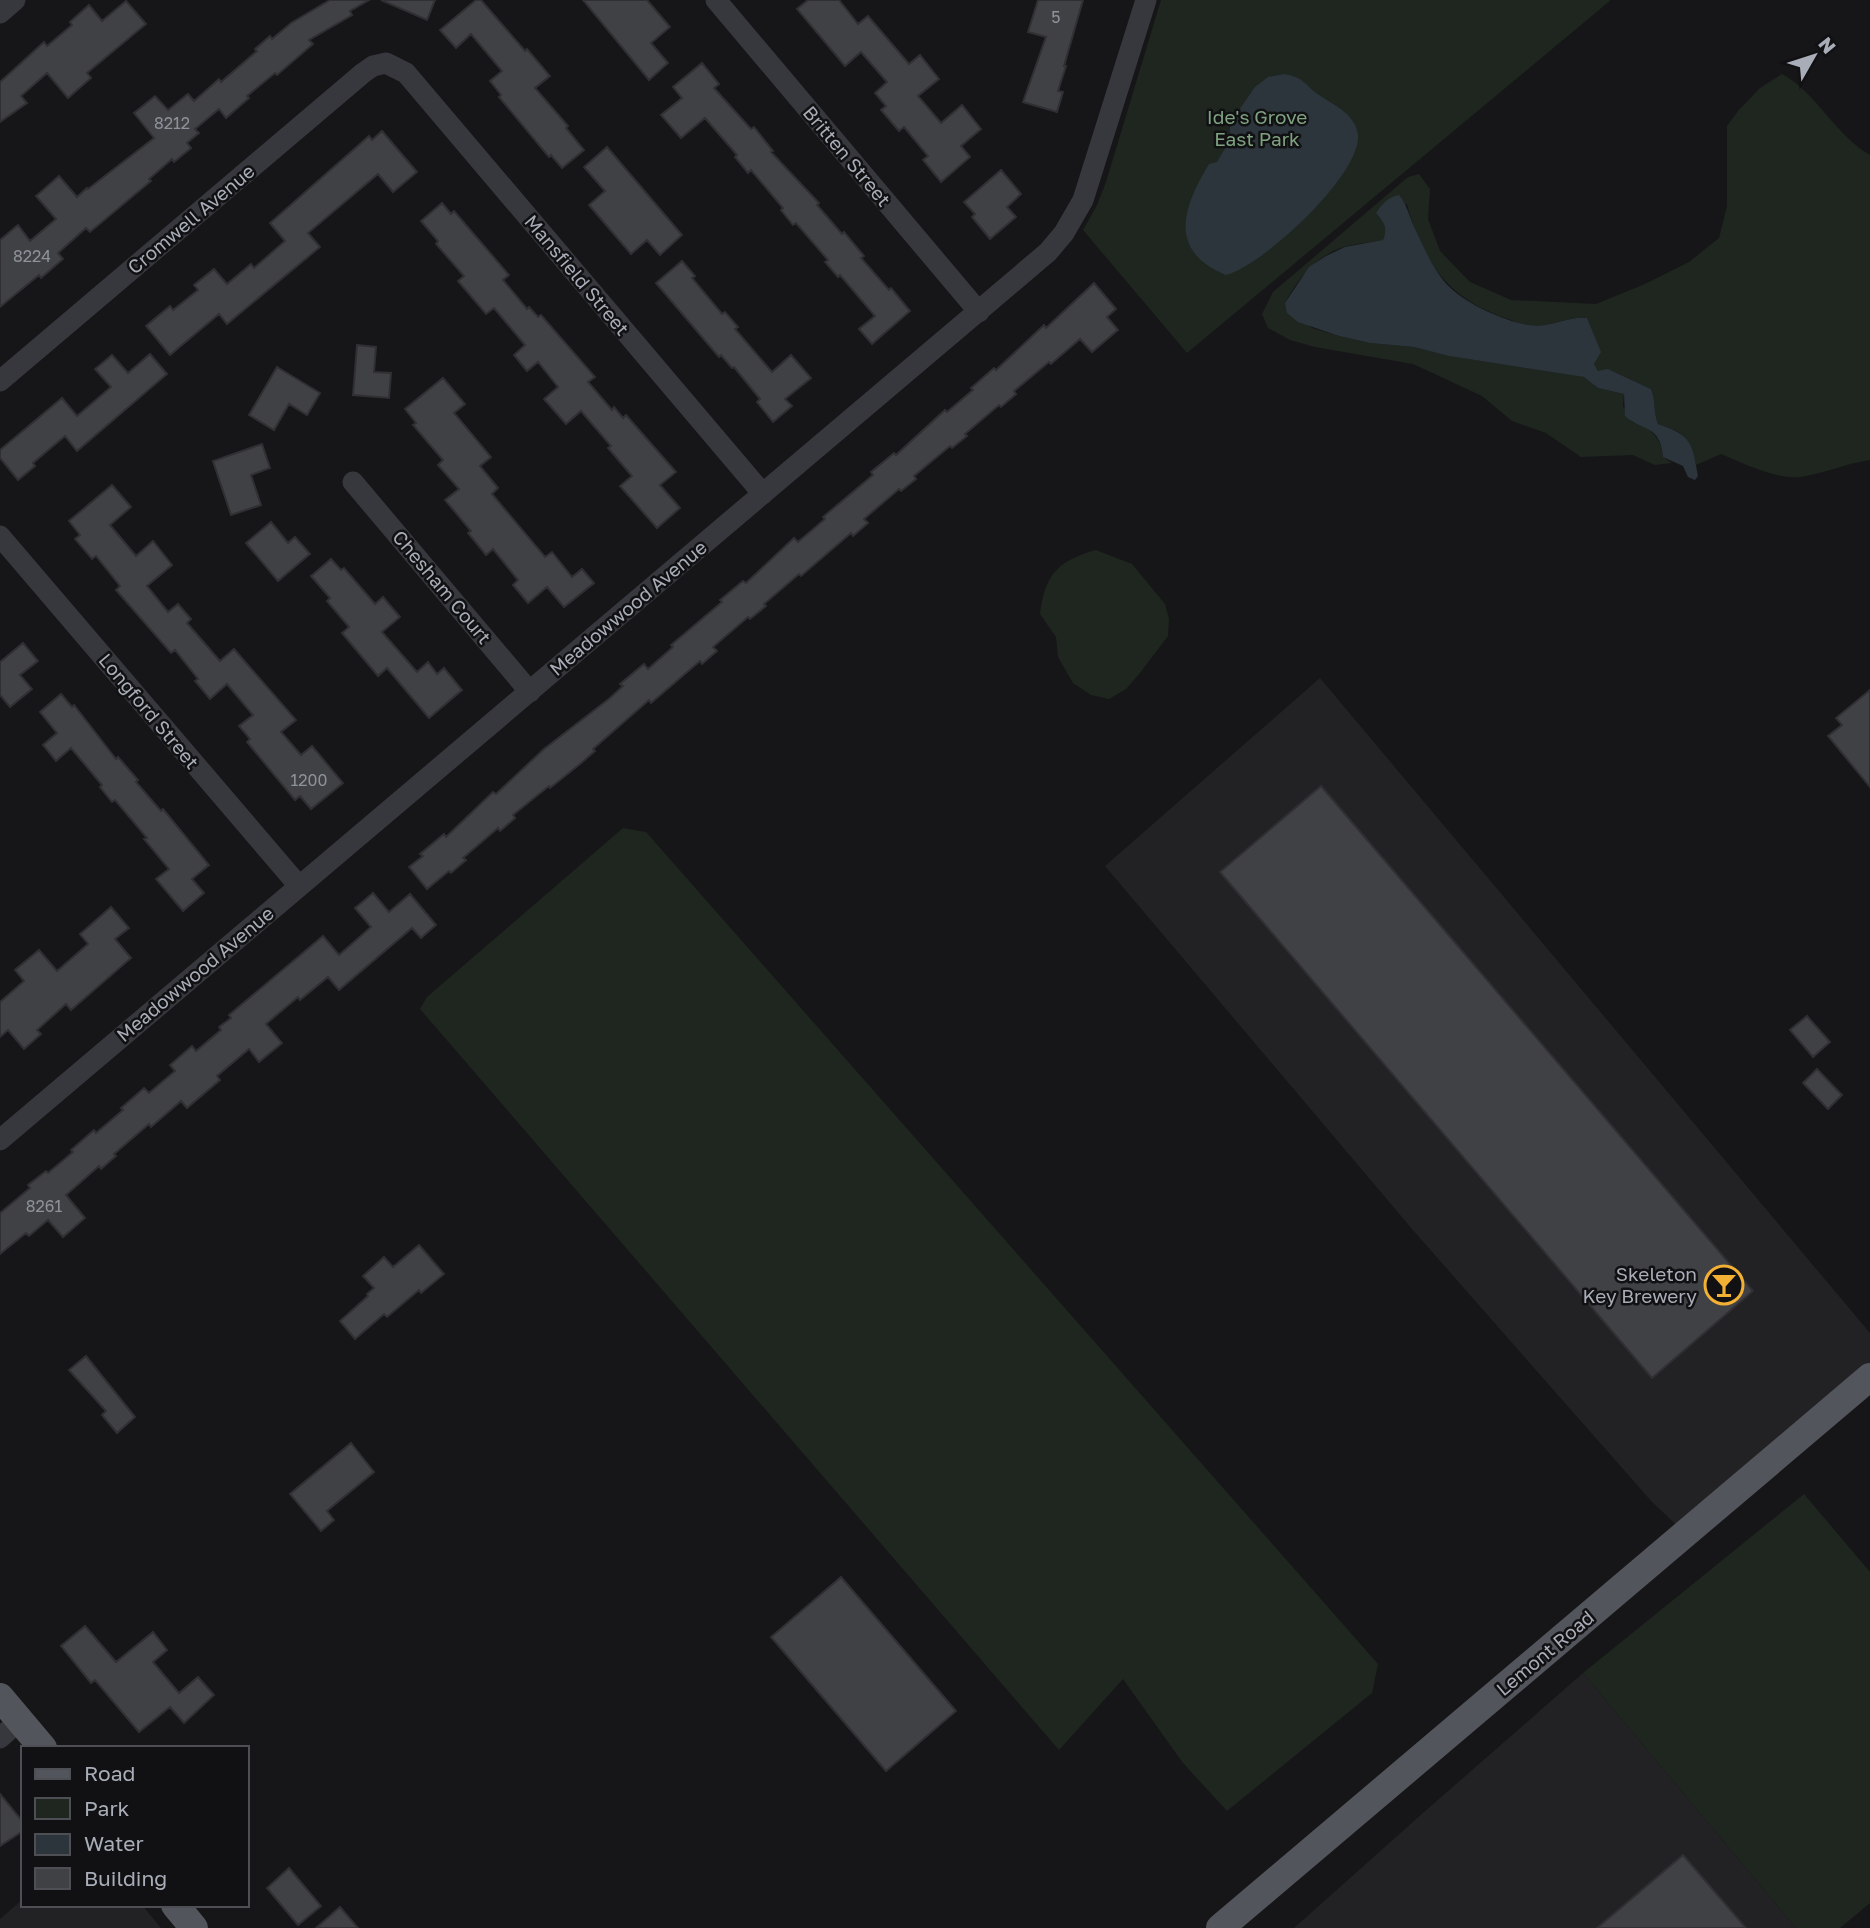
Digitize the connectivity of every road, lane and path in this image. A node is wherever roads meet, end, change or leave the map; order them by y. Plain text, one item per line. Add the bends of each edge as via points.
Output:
1 (15, 0) edge
2 (716, 0) edge
3 (1146, 0) edge
4 (0, 13) edge
5 (386, 62) joint
6 (979, 312) junction
7 (0, 382) edge
8 (353, 482) dead end
9 (763, 494) junction
10 (0, 536) edge
11 (530, 692) junction
12 (299, 886) junction
13 (0, 1140) edge
14 (1870, 1377) edge
15 (0, 1697) edge
16 (10, 1729) edge
17 (40, 1746) edge
18 (177, 1907) edge
19 (194, 1928) edge
20 (1220, 1928) edge

1 - 4 street
2 - 6 street, Britten Street
3 - 6 street, Meadowwood Avenue via 1093,174 1075,215 1048,252
5 - 7 street, Cromwell Avenue via 363,73
5 - 9 street, Mansfield Street via 406,73
6 - 9 street, Meadowwood Avenue
8 - 11 street, Chesham Court
9 - 11 street, Meadowwood Avenue
10 - 12 street, Longford Street
11 - 12 street, Meadowwood Avenue
12 - 13 street, Meadowwood Avenue
14 - 20 main road, Lemont Road
15 - 16 main road
16 - 17 main road
18 - 19 main road

